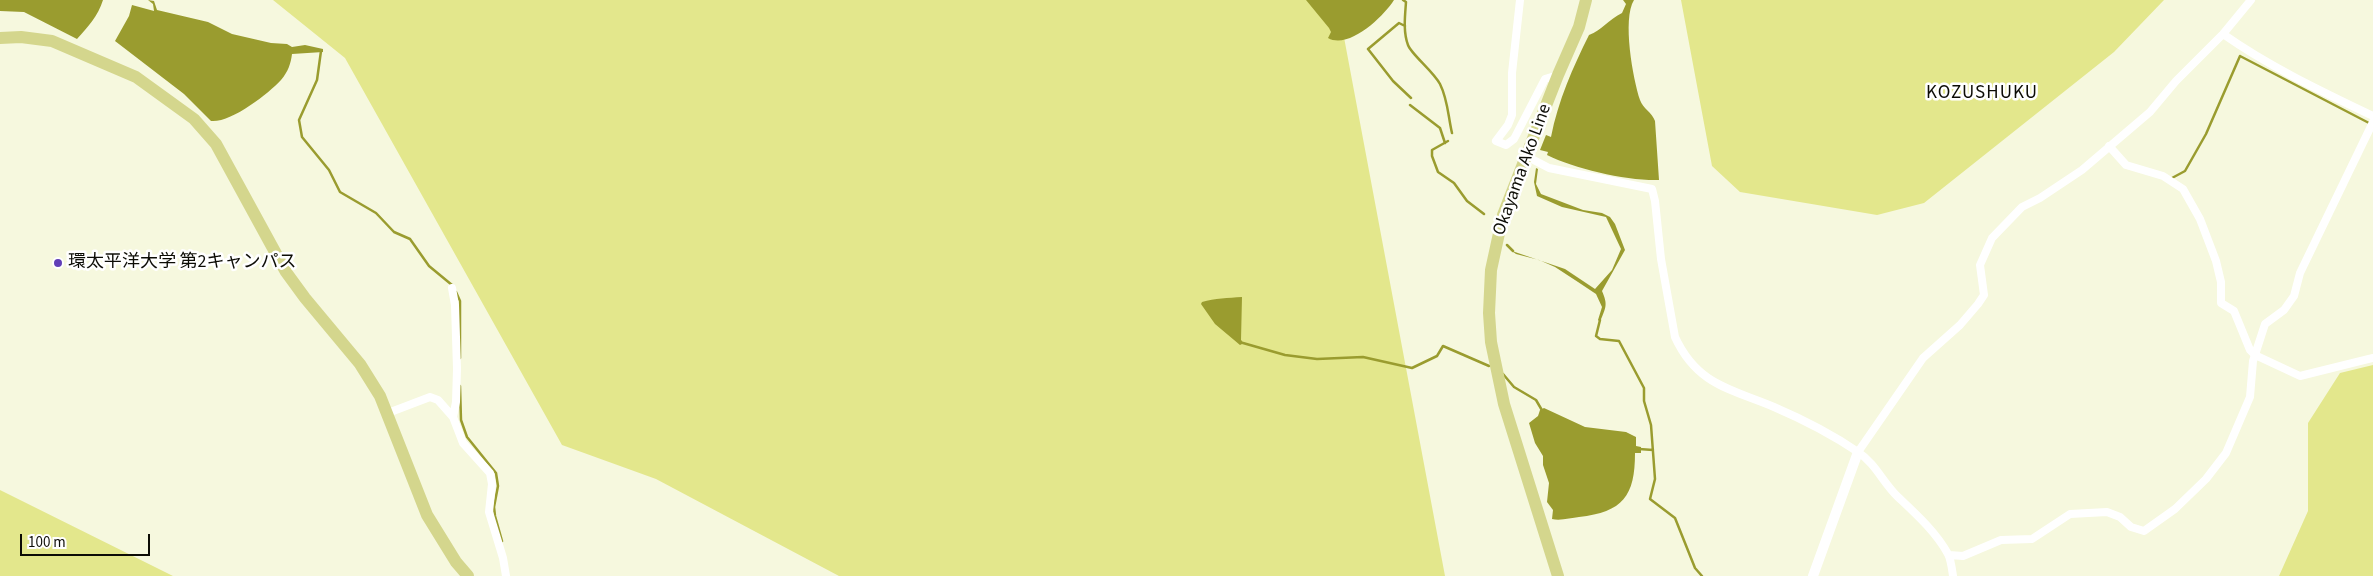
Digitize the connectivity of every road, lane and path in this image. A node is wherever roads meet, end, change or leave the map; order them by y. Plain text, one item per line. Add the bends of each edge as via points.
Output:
1 (1520, 0) edge
2 (1586, 0) edge
3 (2251, 0) edge
4 (2223, 34) junction
5 (0, 38) edge
6 (1558, 75) junction
7 (2373, 116) edge
8 (2373, 122) edge
9 (2109, 146) junction
10 (1526, 156) junction
11 (452, 288) dead end
12 (2255, 355) junction
13 (2373, 358) edge
14 (388, 413) junction
15 (453, 416) junction
16 (1858, 452) junction
17 (1949, 555) junction
18 (468, 576) edge
19 (506, 576) edge
20 (1558, 576) edge
21 (1813, 576) edge
22 (1953, 576) edge

1 - 6 street via 1512,73 1512,115 1496,141 1506,145 1514,139 1545,79
2 - 6 main road, Okayama Ako Line via 1579,27
3 - 4 street
4 - 7 street via 2268,63
4 - 9 street via 2150,112
5 - 14 main road via 52,41 84,53 136,77 194,119 229,165 286,272 360,364
6 - 10 main road, Okayama Ako Line
8 - 12 street via 2300,273 2294,296 2284,310 2265,324
9 - 12 street via 2126,165 2163,176 2183,189 2200,219 2216,261 2221,303 2234,311
9 - 16 street via 2082,170 2022,207 1992,238 1980,265 1984,295 1960,325 1923,358
10 - 16 street via 1549,168 1652,190 1661,259 1679,347 1715,384 1774,407
10 - 20 main road, Okayama Ako Line via 1503,215 1491,270 1491,342 1504,404
11 - 15 street via 457,369
12 - 13 street via 2300,376
12 - 17 street via 2250,397 2226,453 2206,479 2175,509 2144,531 2108,512 2070,514 2032,539 2001,540 1963,556
14 - 15 street via 430,397 438,400
14 - 18 main road via 427,515
15 - 19 street via 463,442 490,473 489,512
16 - 17 street via 1874,465 1896,496 1913,510
16 - 21 street
17 - 22 street

